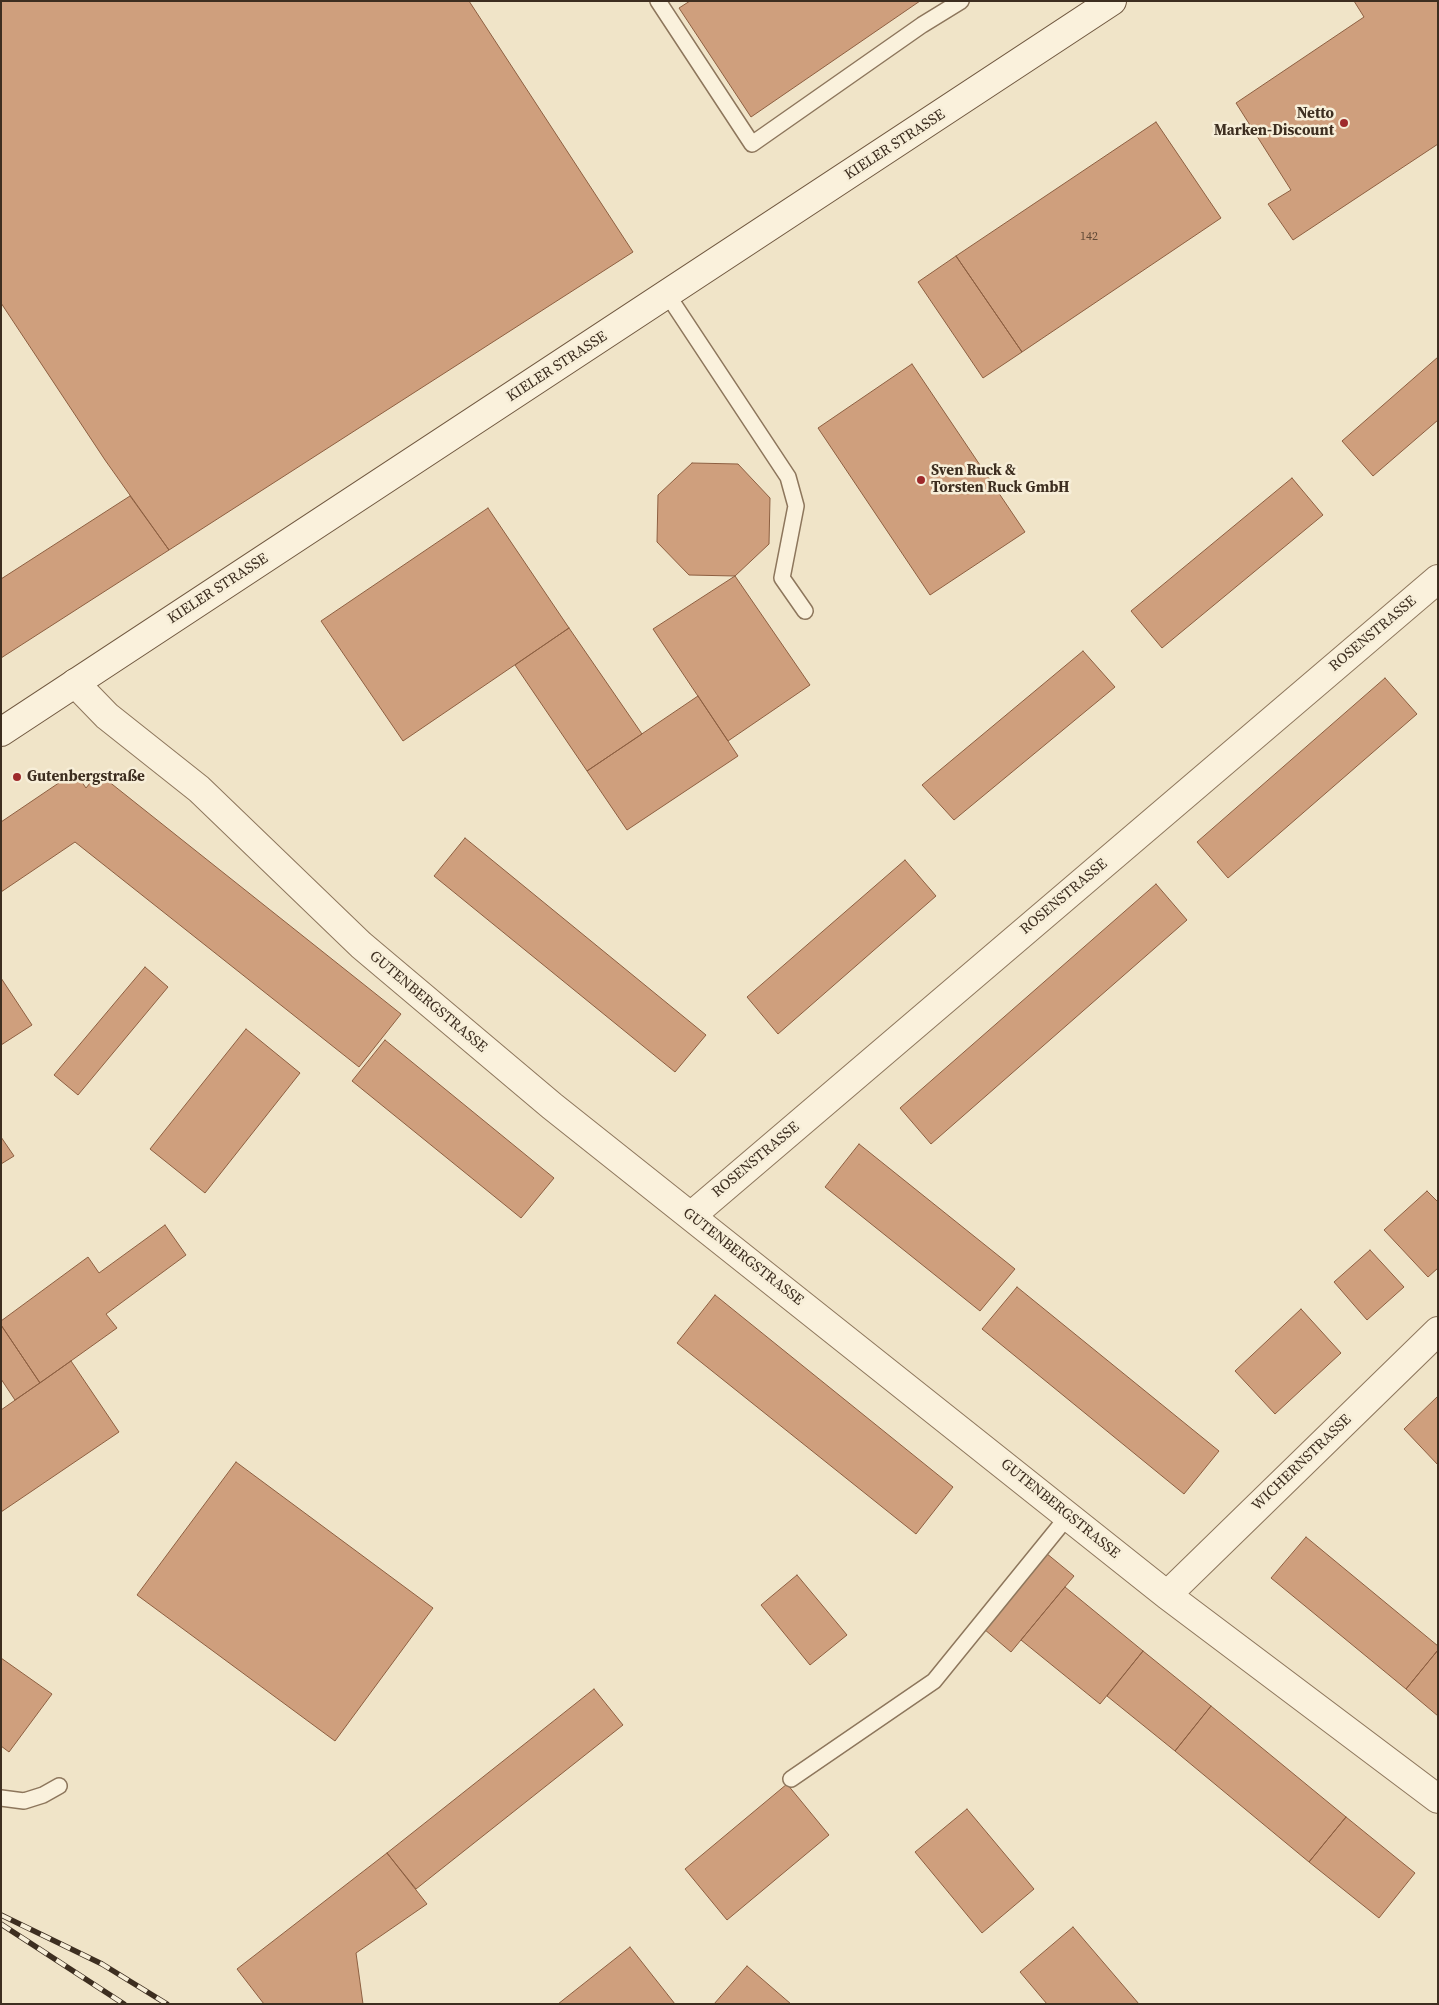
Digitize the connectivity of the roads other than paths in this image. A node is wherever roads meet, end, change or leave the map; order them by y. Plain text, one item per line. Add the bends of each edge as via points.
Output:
1 (658, 1) edge
2 (961, 1) edge
3 (1112, 1) edge
4 (667, 294) junction
5 (1438, 579) edge
6 (805, 611) dead end
7 (75, 684) junction
8 (1, 732) edge
9 (691, 1216) junction
10 (1438, 1331) edge
11 (1068, 1516) junction
12 (1167, 1595) junction
13 (792, 1779) dead end
14 (59, 1786) dead end
15 (1, 1798) edge
16 (1438, 1799) edge

1 - 2 lane via 752,144
3 - 4 street, KIELER STRASSE
4 - 6 lane via 788,477 796,506 782,578
4 - 7 street, KIELER STRASSE
5 - 9 street, ROSENSTRASSE
7 - 8 street, KIELER STRASSE
7 - 9 street, GUTENBERGSTRASSE via 107,716 199,788 360,945 552,1106
9 - 11 street, GUTENBERGSTRASSE
10 - 12 street, WICHERNSTRASSE
11 - 12 street, GUTENBERGSTRASSE
11 - 13 lane via 934,1681
12 - 16 street, GUTENBERGSTRASSE
14 - 15 lane via 24,1800

